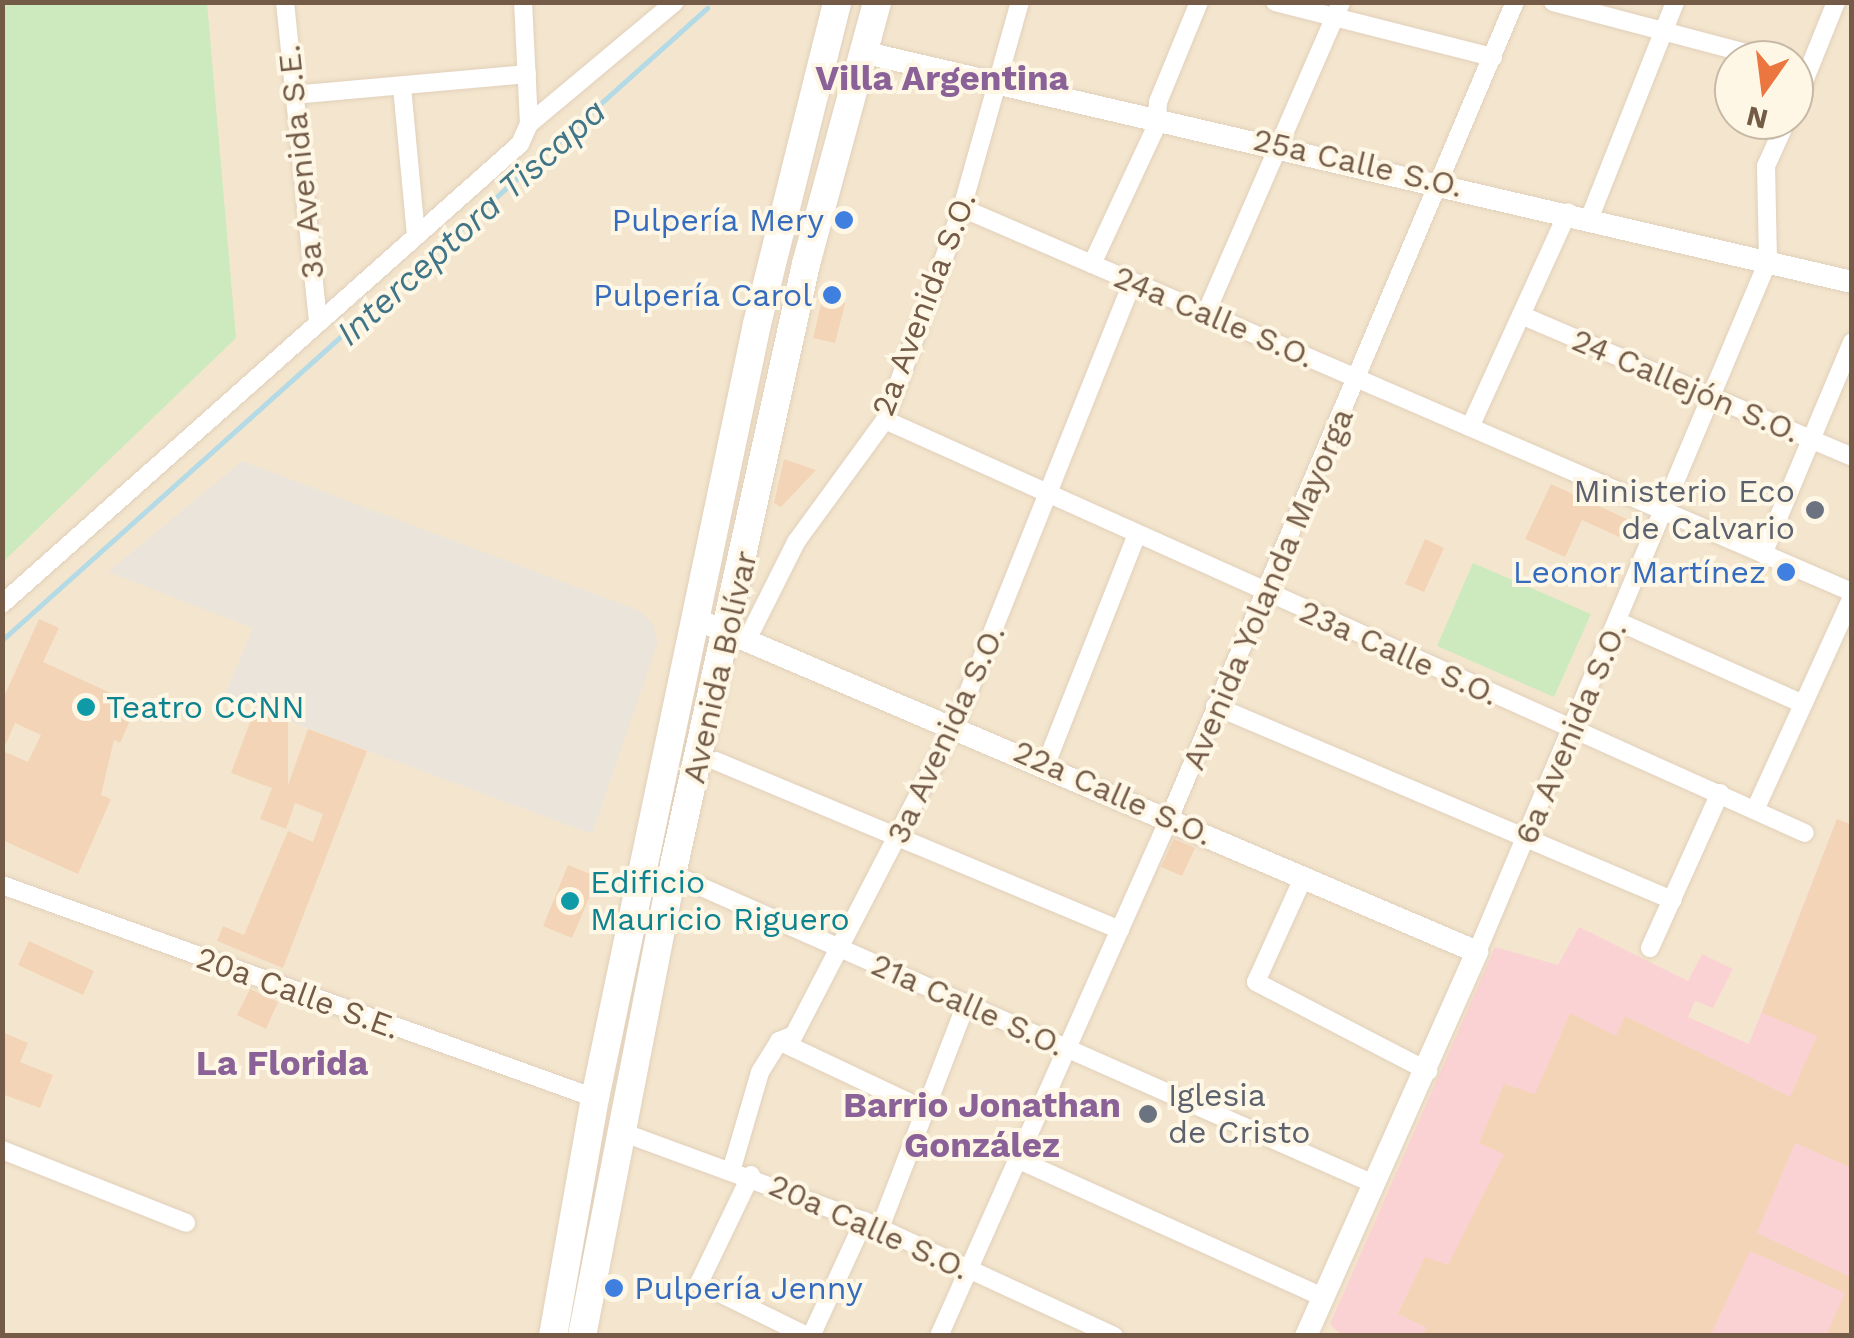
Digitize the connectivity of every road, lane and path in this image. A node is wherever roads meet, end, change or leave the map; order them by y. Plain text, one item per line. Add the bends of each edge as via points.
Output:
1 (285, 2) edge
2 (523, 2) edge
3 (837, 2) edge
4 (846, 2) edge
5 (877, 2) edge
6 (1020, 2) edge
7 (1199, 2) edge
8 (1275, 2) edge
9 (1515, 2) edge
10 (1552, 2) edge
11 (1675, 2) edge
12 (1836, 2) edge
13 (669, 5) edge
14 (1338, 10) edge
15 (1664, 30) junction
16 (1714, 44) edge
17 (1814, 45) edge
18 (862, 52) junction
19 (1493, 56) junction
20 (528, 74) junction
21 (999, 85) junction
22 (402, 87) junction
23 (811, 91) junction
24 (293, 95) junction
25 (1157, 114) junction
26 (529, 124) junction
27 (1778, 140) edge
28 (1279, 144) junction
29 (1441, 182) junction
30 (962, 208) junction
31 (1579, 215) junction
32 (416, 235) junction
33 (1768, 260) junction
34 (1092, 264) junction
35 (1132, 282) junction
36 (1852, 282) edge
37 (1206, 313) junction
38 (1521, 315) junction
39 (318, 321) junction
40 (1852, 342) edge
41 (1358, 379) junction
42 (1707, 395) junction
43 (885, 420) junction
44 (1470, 427) junction
45 (1810, 440) junction
46 (1852, 457) edge
47 (1050, 499) junction
48 (1666, 512) junction
49 (1136, 537) junction
50 (1762, 554) junction
51 (1264, 593) junction
52 (1852, 594) edge
53 (2, 604) edge
54 (696, 619) junction
55 (1619, 622) junction
56 (737, 636) junction
57 (1803, 704) junction
58 (1215, 706) junction
59 (956, 723) junction
60 (1572, 730) junction
61 (716, 761) dead end
62 (1046, 764) junction
63 (1720, 793) junction
64 (1755, 810) junction
65 (1169, 819) junction
66 (1805, 832) dead end
67 (899, 838) junction
68 (1525, 841) junction
69 (672, 874) junction
70 (1304, 876) junction
71 (2, 885) edge
72 (1673, 900) junction
73 (1120, 930) junction
74 (840, 948) junction
75 (1650, 948) dead end
76 (1478, 952) junction
77 (966, 1004) junction
78 (780, 1041) junction
79 (1067, 1048) junction
80 (1428, 1070) junction
81 (594, 1098) junction
82 (923, 1109) junction
83 (619, 1132) junction
84 (2, 1150) edge
85 (1017, 1160) junction
86 (732, 1168) junction
87 (751, 1175) junction
88 (1374, 1184) junction
89 (186, 1223) dead end
90 (872, 1224) junction
91 (969, 1272) junction
92 (1323, 1298) junction
93 (553, 1336) edge
94 (582, 1336) edge
95 (809, 1336) edge
96 (939, 1336) edge
97 (1114, 1336) edge
98 (1306, 1336) edge

1 - 24 street, 3a Avenida S.E.
2 - 20 street
3 - 23 main road, Avenida Bolívar
4 - 18 main road via 850,40
5 - 18 main road, Avenida Bolívar
6 - 21 street, 2a Avenida S.O.
7 - 25 street
8 - 14 street
9 - 19 street, Avenida Yolanda Mayorga
10 - 15 street
11 - 15 street
12 - 17 street
13 - 26 street
14 - 19 street
14 - 28 street
15 - 16 street
15 - 31 street
18 - 21 street, 25a Calle S.O.
18 - 23 main road via 842,52
18 - 56 main road, Avenida Bolívar via 806,264
19 - 29 street, Avenida Yolanda Mayorga
20 - 22 street
20 - 26 street
21 - 25 street, 25a Calle S.O.
21 - 30 street, 2a Avenida S.O.
22 - 24 street
22 - 32 street
23 - 54 main road, Avenida Bolívar
24 - 39 street, 3a Avenida S.E.
25 - 28 street, 25a Calle S.O.
25 - 34 street
26 - 32 street via 520,144
27 - 33 street, 6a Avenida S.O. via 1766,166
28 - 29 street, 25a Calle S.O.
28 - 37 street
29 - 31 street, 25a Calle S.O.
29 - 41 street, Avenida Yolanda Mayorga
30 - 34 street, 24a Calle S.O.
30 - 43 street, 2a Avenida S.O.
31 - 33 street, 25a Calle S.O.
31 - 38 street
32 - 39 street
33 - 36 street, 25a Calle S.O.
33 - 42 street, 6a Avenida S.O.
34 - 35 street, 24a Calle S.O.
35 - 37 street, 24a Calle S.O.
35 - 47 street, 3a Avenida S.O.
37 - 41 street, 24a Calle S.O.
38 - 42 street, 24 Callejón S.O.
38 - 44 street
39 - 53 street
40 - 45 street
41 - 44 street, 24a Calle S.O.
41 - 51 street, Avenida Yolanda Mayorga
42 - 45 street, 24 Callejón S.O.
42 - 48 street, 6a Avenida S.O. via 1672,474
43 - 47 street, 23a Calle S.O.
43 - 56 street, 2a Avenida S.O.
44 - 48 street, 24a Calle S.O.
45 - 46 street, 24 Callejón S.O.
45 - 50 street
47 - 49 street, 23a Calle S.O.
47 - 59 street, 3a Avenida S.O.
48 - 50 street, 24a Calle S.O.
48 - 55 street, 6a Avenida S.O.
49 - 51 street, 23a Calle S.O.
49 - 62 street
50 - 52 street, 24a Calle S.O.
51 - 58 street, Avenida Yolanda Mayorga
51 - 60 street, 23a Calle S.O.
52 - 57 street
54 - 56 street
54 - 81 main road, Avenida Bolívar
55 - 57 street
55 - 60 street, 6a Avenida S.O.
56 - 59 street, 22a Calle S.O.
56 - 69 main road, Avenida Bolívar
57 - 64 street
58 - 65 street, Avenida Yolanda Mayorga
58 - 68 street
59 - 62 street, 22a Calle S.O.
59 - 67 street, 3a Avenida S.O.
60 - 63 street, 23a Calle S.O.
60 - 68 street, 6a Avenida S.O.
61 - 67 street
62 - 65 street, 22a Calle S.O.
63 - 64 street, 23a Calle S.O.
63 - 72 street
64 - 66 street, 23a Calle S.O.
65 - 70 street, 22a Calle S.O.
65 - 73 street, Avenida Yolanda Mayorga
67 - 73 street
67 - 74 street, 3a Avenida S.O.
68 - 72 street
68 - 76 street, 6a Avenida S.O.
69 - 74 street, 21a Calle S.O.
69 - 83 main road, Avenida Bolívar
70 - 76 street, 22a Calle S.O.
70 - 80 street via 1256,982
71 - 81 street, 20a Calle S.E.
72 - 75 street
73 - 79 street, Avenida Yolanda Mayorga
74 - 77 street, 21a Calle S.O.
74 - 78 street, 3a Avenida S.O. via 794,1035
76 - 80 street, 6a Avenida S.O.
77 - 79 street, 21a Calle S.O.
77 - 82 street
78 - 82 street
78 - 86 street, 3a Avenida S.O. via 760,1072
79 - 85 street, Avenida Yolanda Mayorga
79 - 88 street, 21a Calle S.O.
80 - 88 street, 6a Avenida S.O.
81 - 93 main road, Avenida Bolívar
82 - 90 street
83 - 86 street, 20a Calle S.O.
83 - 94 main road, Avenida Bolívar
84 - 89 street
85 - 91 street, Avenida Yolanda Mayorga
85 - 92 street
86 - 87 street, 20a Calle S.O.
87 - 90 street, 20a Calle S.O.
87 - 95 street via 699,1283
88 - 92 street, 6a Avenida S.O.
90 - 91 street, 20a Calle S.O.
90 - 95 street
91 - 96 street, Avenida Yolanda Mayorga
91 - 97 street, 20a Calle S.O.
92 - 98 street, 6a Avenida S.O.

